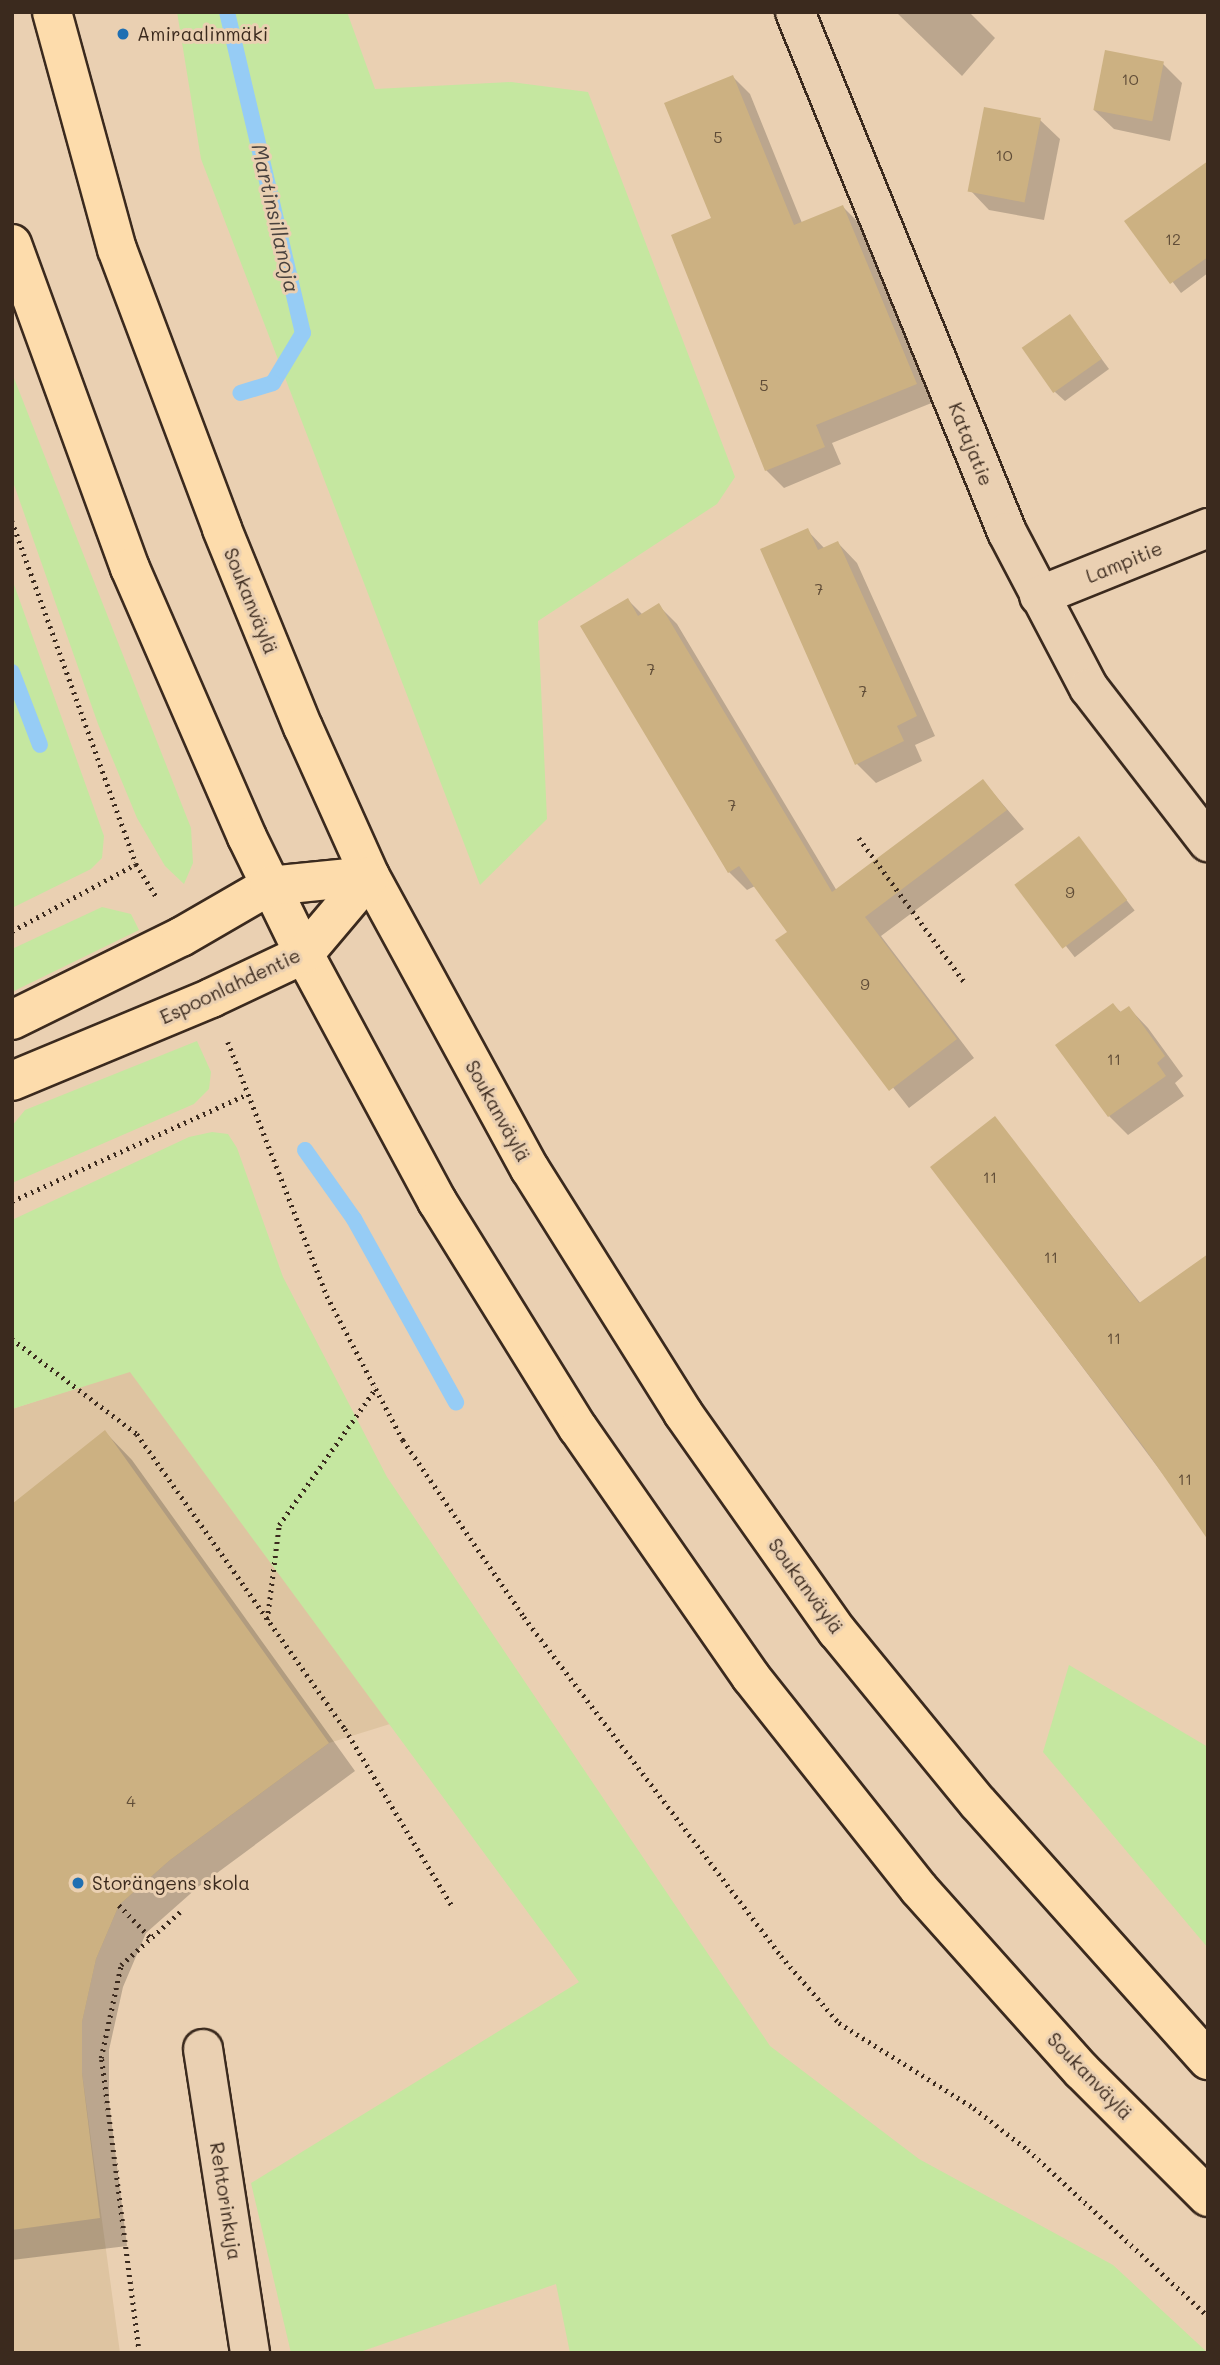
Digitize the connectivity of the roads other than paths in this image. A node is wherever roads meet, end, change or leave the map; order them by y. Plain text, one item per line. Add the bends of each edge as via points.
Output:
1 (52, 12) edge
2 (795, 12) edge
3 (12, 244) edge
4 (1208, 528) edge
5 (1039, 596) junction
6 (1208, 842) edge
7 (370, 876) junction
8 (270, 886) junction
9 (304, 954) junction
10 (12, 1020) edge
11 (12, 1081) edge
12 (203, 2049) dead end
13 (1208, 2060) edge
14 (1208, 2197) edge
15 (250, 2353) edge

1 - 7 main road, Soukanväylä via 117,249 222,529
2 - 5 street, Katajatie via 1007,532
3 - 8 main road, Soukanväylä via 130,568
4 - 5 street, Lampitie
5 - 6 street, Katajatie via 1089,688
7 - 8 main road
7 - 9 main road, Espoonlahdentie
7 - 13 main road, Soukanväylä via 530,1169 698,1434 846,1642 978,1803
8 - 9 main road, Soukanväylä
8 - 10 main road via 181,937
9 - 11 main road, Espoonlahdentie
9 - 14 main road, Soukanväylä via 444,1212 578,1428 751,1677 919,1889 1082,2071
12 - 15 street, Rehtorinkuja

